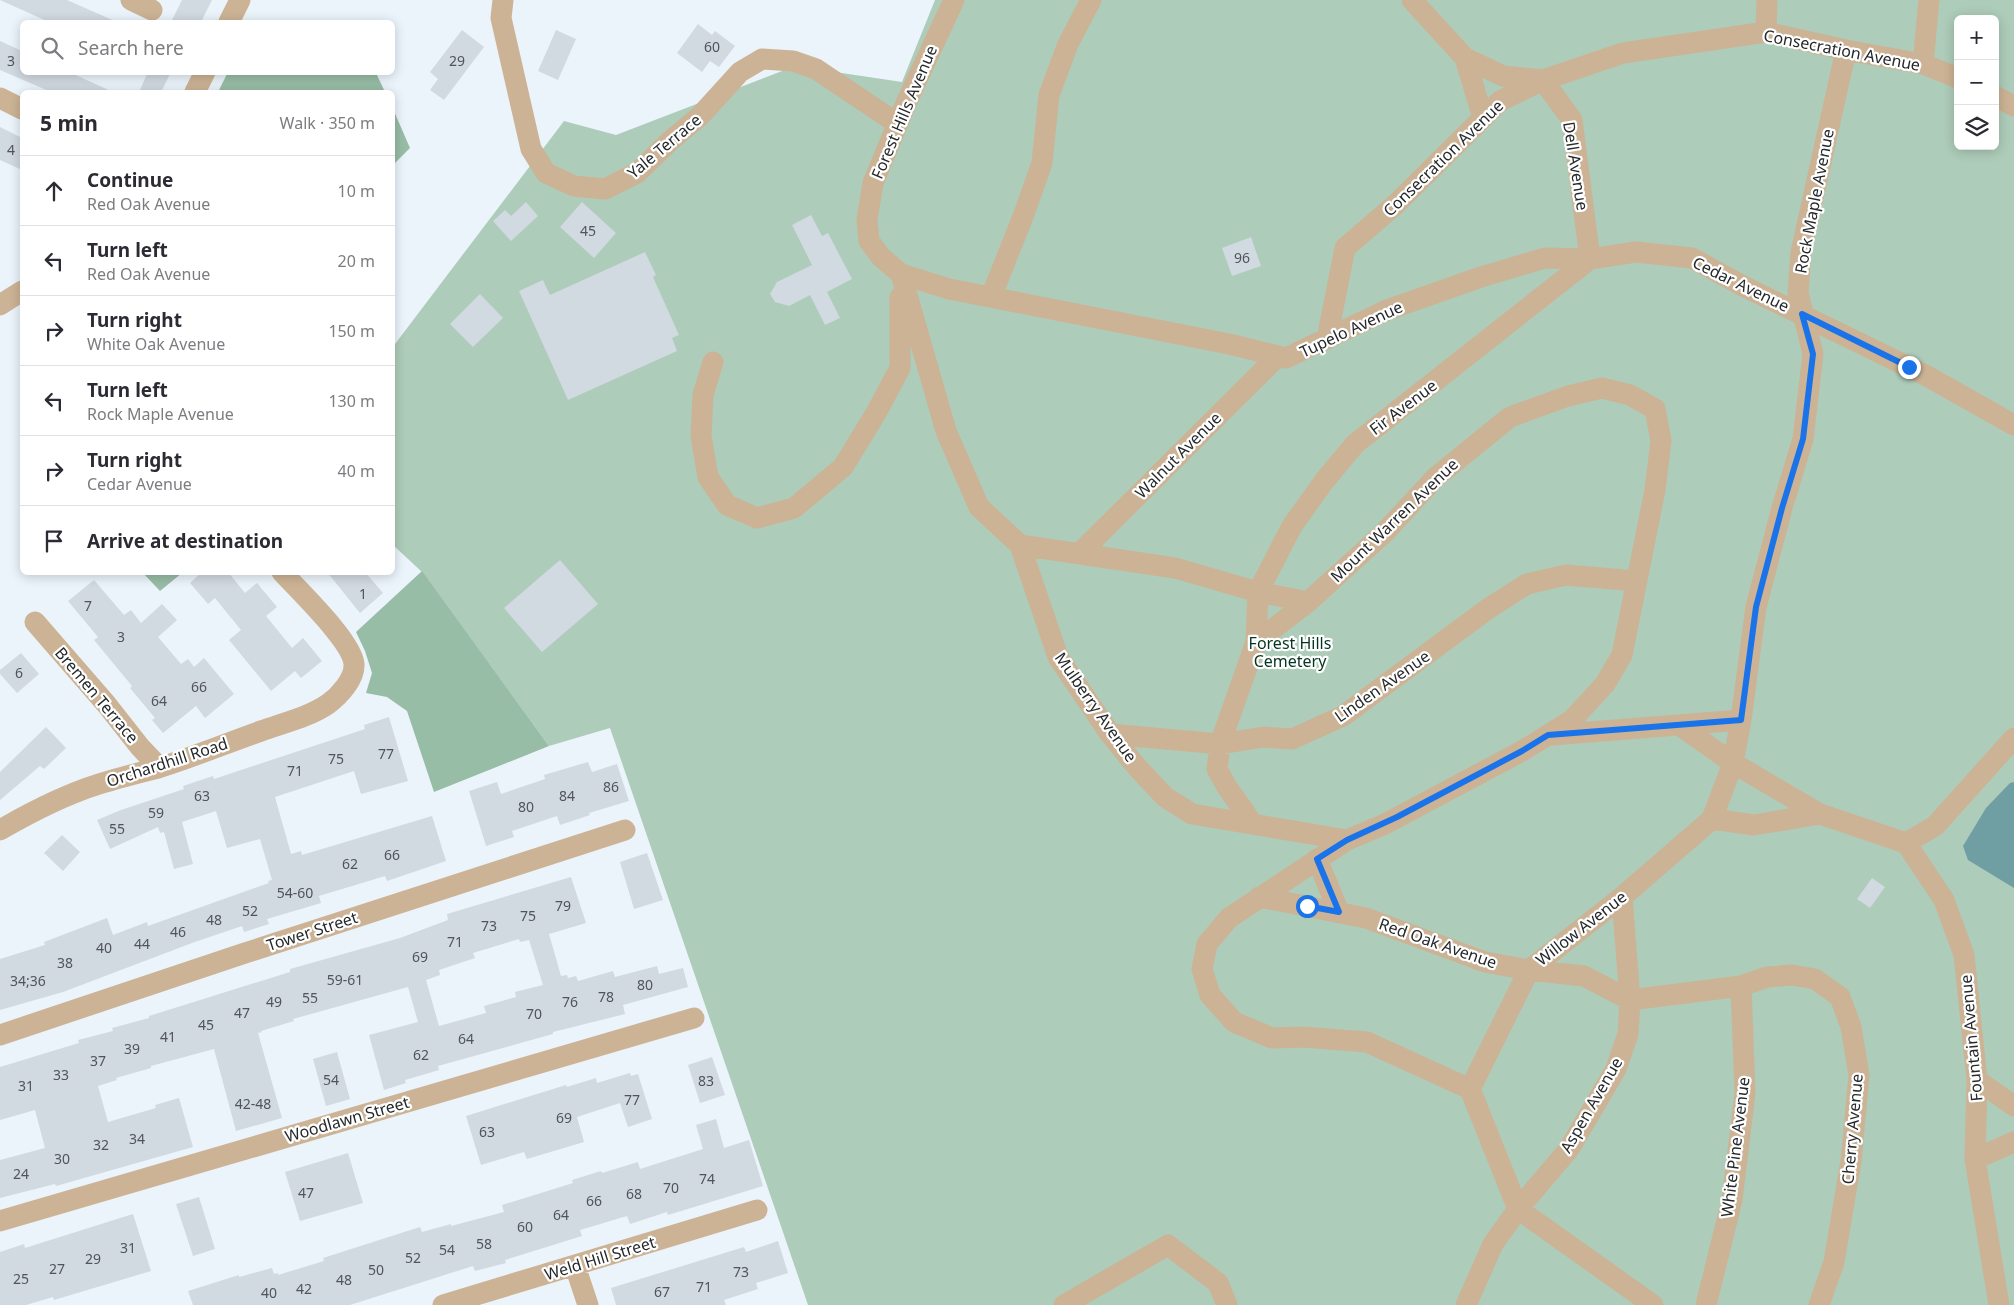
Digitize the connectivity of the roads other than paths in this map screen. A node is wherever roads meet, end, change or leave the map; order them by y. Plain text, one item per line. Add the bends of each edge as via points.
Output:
1 (130, 0) edge
2 (240, 0) edge
3 (503, 0) edge
4 (954, 0) edge
5 (1091, 0) edge
6 (1767, 0) edge
7 (1929, 0) edge
8 (1416, 1) edge
9 (152, 10) dead end
10 (230, 20) edge
11 (1766, 32) junction
12 (1846, 50) junction
13 (1465, 58) junction
14 (1923, 64) junction
15 (204, 75) edge
16 (1954, 76) edge
17 (1543, 80) junction
18 (196, 90) edge
19 (0, 98) edge
20 (1999, 98) edge
21 (2014, 106) edge
22 (20, 109) edge
23 (1482, 118) junction
24 (898, 124) junction
25 (1590, 260) junction
26 (893, 268) junction
27 (20, 292) edge
28 (991, 297) junction
29 (0, 304) edge
30 (1802, 314) junction
31 (1327, 339) junction
32 (1278, 356) junction
33 (713, 362) dead end
34 (2014, 425) edge
35 (1020, 545) junction
36 (1079, 554) junction
37 (285, 575) edge
38 (1636, 581) junction
39 (1258, 592) junction
40 (1308, 602) junction
41 (35, 622) dead end
42 (1256, 642) junction
43 (1741, 720) junction
44 (1680, 725) junction
45 (1110, 734) junction
46 (1548, 735) junction
47 (2014, 738) edge
48 (1220, 744) junction
49 (1733, 763) junction
50 (159, 767) junction
51 (1820, 814) junction
52 (1712, 819) junction
53 (1253, 824) junction
54 (0, 830) edge
55 (625, 830) dead end
56 (1347, 840) junction
57 (1906, 843) junction
58 (1317, 859) junction
59 (1622, 897) junction
60 (1259, 898) junction
61 (1339, 912) junction
62 (1529, 970) junction
63 (1742, 986) junction
64 (1630, 1000) junction
65 (694, 1018) dead end
66 (0, 1035) edge
67 (1977, 1080) junction
68 (1470, 1090) junction
69 (2014, 1106) edge
70 (2014, 1142) edge
71 (1975, 1158) junction
72 (1518, 1209) junction
73 (757, 1210) dead end
74 (0, 1221) edge
75 (576, 1266) junction
76 (443, 1305) edge
77 (588, 1305) edge
78 (1064, 1305) edge
79 (1226, 1305) edge
80 (1466, 1305) edge
81 (1653, 1305) edge
82 (1706, 1305) edge
83 (1819, 1305) edge
84 (1999, 1305) edge

1 - 9 street
2 - 10 street
3 - 24 street, Yale Terrace via 501,18 531,148 546,173 574,186 605,189 637,172 700,116 740,72 762,59 793,61 816,69
4 - 24 street, Forest Hills Avenue
5 - 28 street via 1068,44 1049,94 1042,163
6 - 11 street
7 - 14 street
8 - 13 street
11 - 12 street, Consecration Avenue
11 - 17 street, Consecration Avenue via 1623,53
12 - 14 street, Consecration Avenue
12 - 30 street, Rock Maple Avenue via 1801,252 1798,293
13 - 17 street via 1503,76
13 - 23 street
14 - 16 street, Consecration Avenue
15 - 18 street
17 - 23 street, Consecration Avenue via 1500,101
17 - 25 street, Dell Avenue via 1572,120
19 - 22 street
20 - 21 street
23 - 31 street, Consecration Avenue via 1396,204 1345,248
24 - 26 street, Forest Hills Avenue via 873,183 867,220 869,241
25 - 30 street, Cedar Avenue via 1636,252 1692,258
25 - 31 street, Tupelo Avenue via 1545,258 1481,277 1387,310
25 - 39 street, Fir Avenue via 1355,444 1292,526
26 - 28 street, Tupelo Avenue via 949,290
26 - 33 street via 900,368 843,467 794,508 757,518 727,505 708,477 701,436 703,396
26 - 35 street, Mulberry Avenue via 946,432 979,507
27 - 29 street
28 - 32 street, Tupelo Avenue
30 - 34 street, Cedar Avenue via 1927,376
30 - 43 street, Rock Maple Avenue via 1813,354 1803,439 1756,607
31 - 32 street, Tupelo Avenue via 1286,358
32 - 36 street, Walnut Avenue
35 - 36 street
35 - 45 street, Mulberry Avenue via 1058,657
36 - 39 street via 1175,568
37 - 50 street, Orchardhill Road via 349,650 354,664 352,676 327,704 303,716
38 - 40 street, Mount Warren Avenue via 1655,490 1661,440 1655,409 1630,395 1602,388 1568,396 1510,417 1436,477 1384,534
38 - 46 street, Mount Warren Avenue via 1622,655 1605,684 1572,720
38 - 48 street, Linden Avenue via 1566,575 1526,584 1488,608 1343,716 1292,739 1264,737
39 - 40 street
39 - 42 street
40 - 42 street, Mount Warren Avenue
41 - 50 street, Bremen Terrace
42 - 48 street
43 - 44 street
43 - 49 street, Rock Maple Avenue
44 - 46 street
44 - 49 street
45 - 48 street, Linden Avenue
45 - 53 street, Mulberry Avenue via 1165,797 1192,814
46 - 56 street, Mount Warren Avenue via 1385,824
47 - 57 street via 1935,826
48 - 53 street via 1217,769
49 - 51 street
49 - 52 street, Willow Avenue
50 - 54 street, Orchardhill Road via 64,797
51 - 52 street via 1754,824
51 - 57 street
52 - 59 street, Willow Avenue
53 - 56 street, Mulberry Avenue
55 - 66 street, Tower Street
56 - 58 street, Mount Warren Avenue
57 - 67 street, Fountain Avenue via 1944,900 1964,956
58 - 60 street, Mount Warren Avenue
58 - 61 street
59 - 62 street, Willow Avenue
59 - 64 street, Aspen Avenue
60 - 61 street, Red Oak Avenue
60 - 68 street, Mount Warren Avenue via 1229,918 1207,944 1202,969 1210,995 1234,1022 1272,1038 1303,1036 1367,1042
61 - 62 street, Red Oak Avenue via 1366,918 1485,962
62 - 64 street, Red Oak Avenue via 1584,976
62 - 68 street, Willow Avenue
63 - 64 street
63 - 82 street, White Pine Avenue via 1745,1093 1732,1200
63 - 83 street, Cherry Avenue via 1767,977 1792,975 1815,980 1840,997 1851,1027 1859,1075 1851,1161 1834,1262
64 - 72 street, Aspen Avenue via 1628,1034 1616,1069 1569,1149
65 - 74 street, Woodlawn Street
67 - 69 street
67 - 71 street, Fountain Avenue
68 - 72 street
70 - 71 street
71 - 84 street, Fountain Avenue
72 - 80 street, Aspen Avenue via 1493,1244
72 - 81 street
73 - 75 street, Weld Hill Street
75 - 76 street, Weld Hill Street
75 - 77 street
78 - 79 street via 1168,1245 1218,1283

